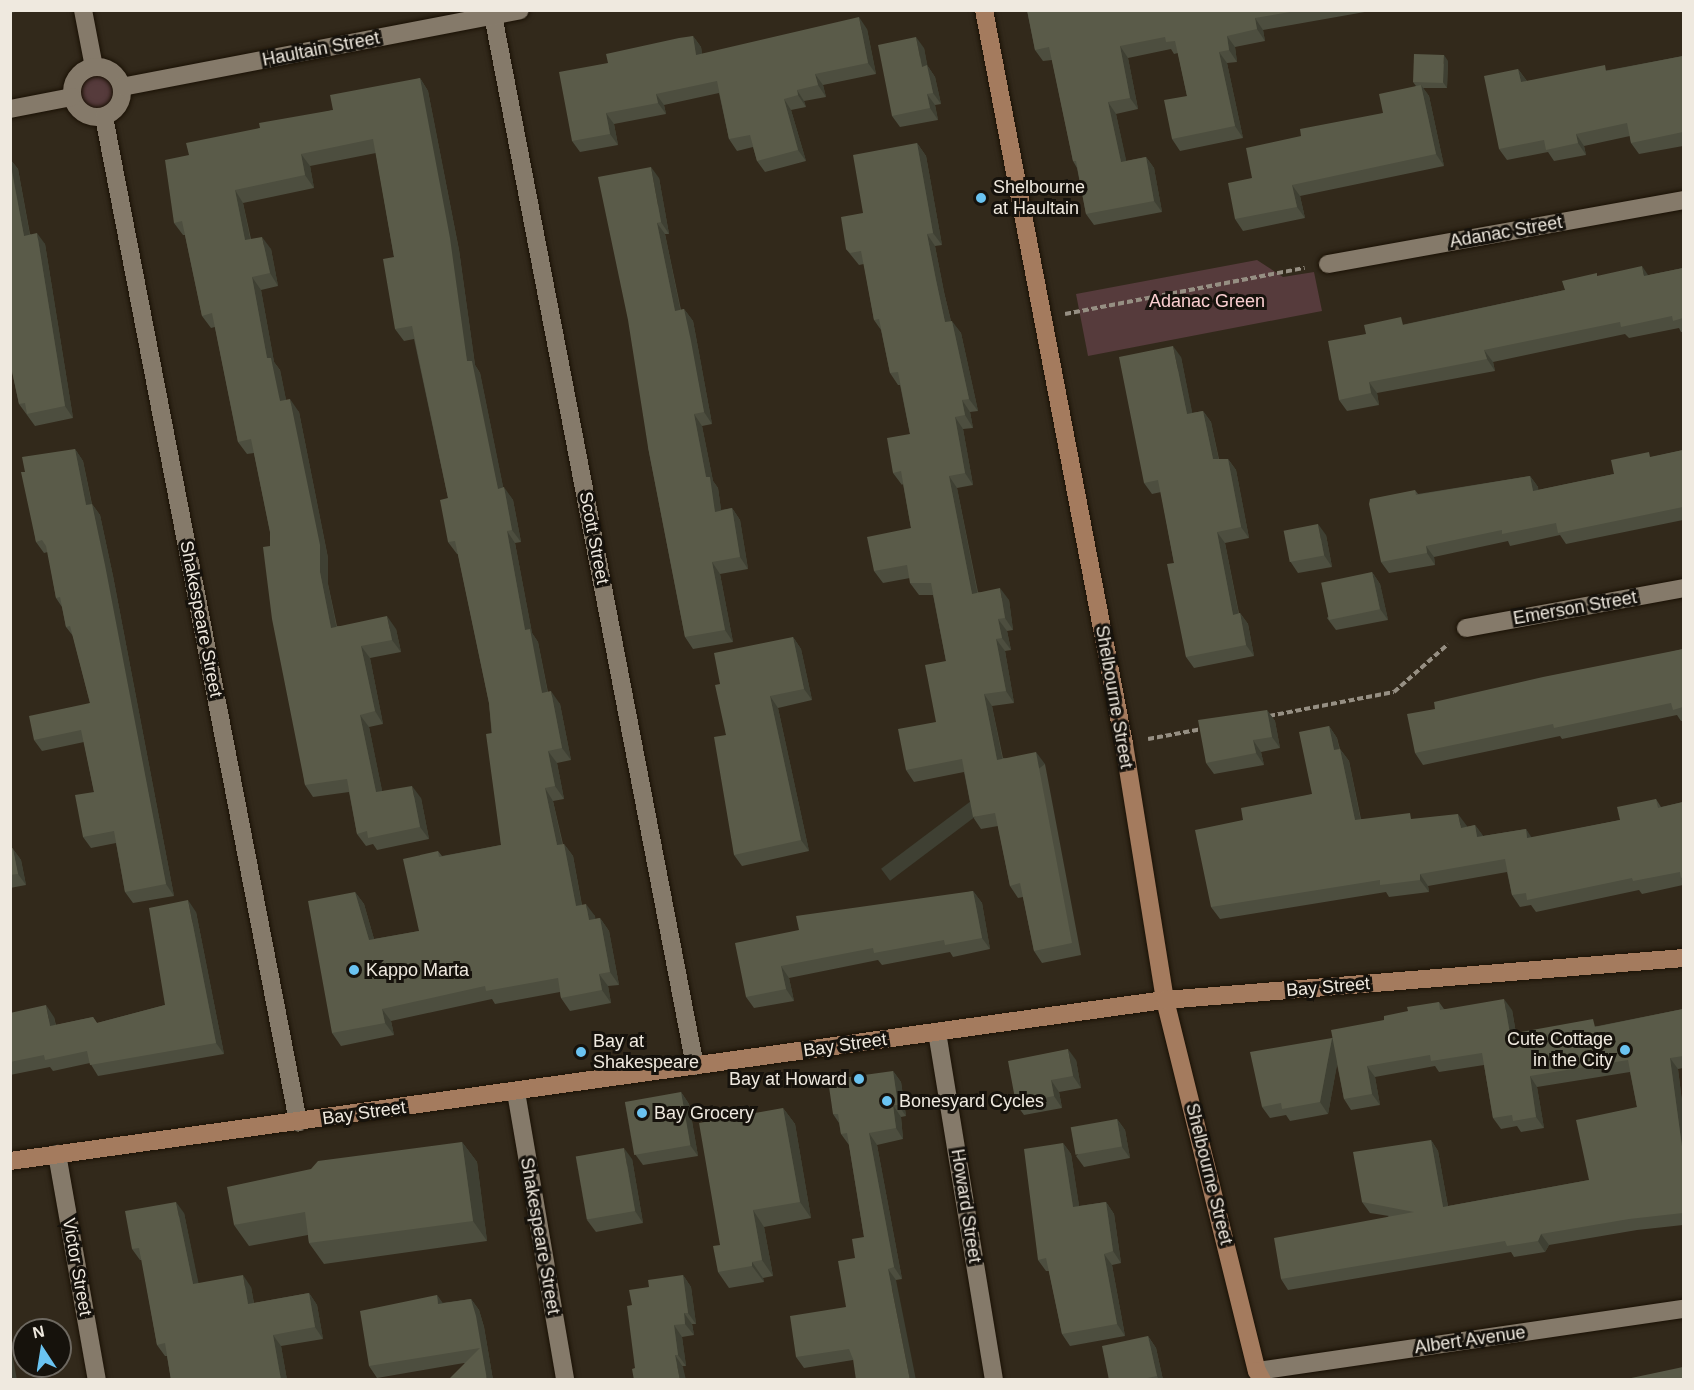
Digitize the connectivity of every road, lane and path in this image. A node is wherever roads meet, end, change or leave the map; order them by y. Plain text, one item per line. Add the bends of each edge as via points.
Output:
1 (83, 10) edge
2 (520, 10) edge
3 (984, 10) edge
4 (493, 13) edge
5 (94, 67) junction
6 (122, 87) junction
7 (72, 97) junction
8 (10, 109) edge
9 (104, 117) junction
10 (1683, 200) edge
11 (1328, 264) joint
12 (1044, 319) junction
13 (1683, 588) edge
14 (1466, 628) joint
15 (1266, 717) edge
16 (1208, 728) edge
17 (1124, 744) junction
18 (1683, 958) edge
19 (1166, 1000) junction
20 (937, 1032) junction
21 (695, 1066) junction
22 (516, 1092) junction
23 (298, 1122) junction
24 (57, 1154) junction
25 (10, 1161) edge
26 (1683, 1308) edge
27 (1259, 1375) edge
28 (97, 1380) edge
29 (565, 1380) edge
30 (994, 1380) edge

1 - 5 street
2 - 4 street, Haultain Street
3 - 12 main road, Shelbourne Street
4 - 6 street, Haultain Street
4 - 21 street, Scott Street
5 - 6 street via 112,72
5 - 7 street via 77,78
6 - 9 street via 119,106
7 - 8 street
7 - 9 street via 84,114
9 - 23 street, Shakespeare Street
10 - 11 street, Adanac Street
11 - 12 path
12 - 17 main road, Shelbourne Street
13 - 14 street, Emerson Street
14 - 15 path via 1394,692
16 - 17 path
17 - 19 main road, Shelbourne Street
18 - 19 main road, Bay Street
19 - 20 main road, Bay Street
19 - 27 main road, Shelbourne Street
20 - 21 main road, Bay Street
20 - 30 street, Howard Street
21 - 22 main road, Bay Street
22 - 23 main road, Bay Street
22 - 29 street, Shakespeare Street
23 - 24 main road, Bay Street
24 - 25 main road, Bay Street
24 - 28 street, Victor Street
26 - 27 street, Albert Avenue

